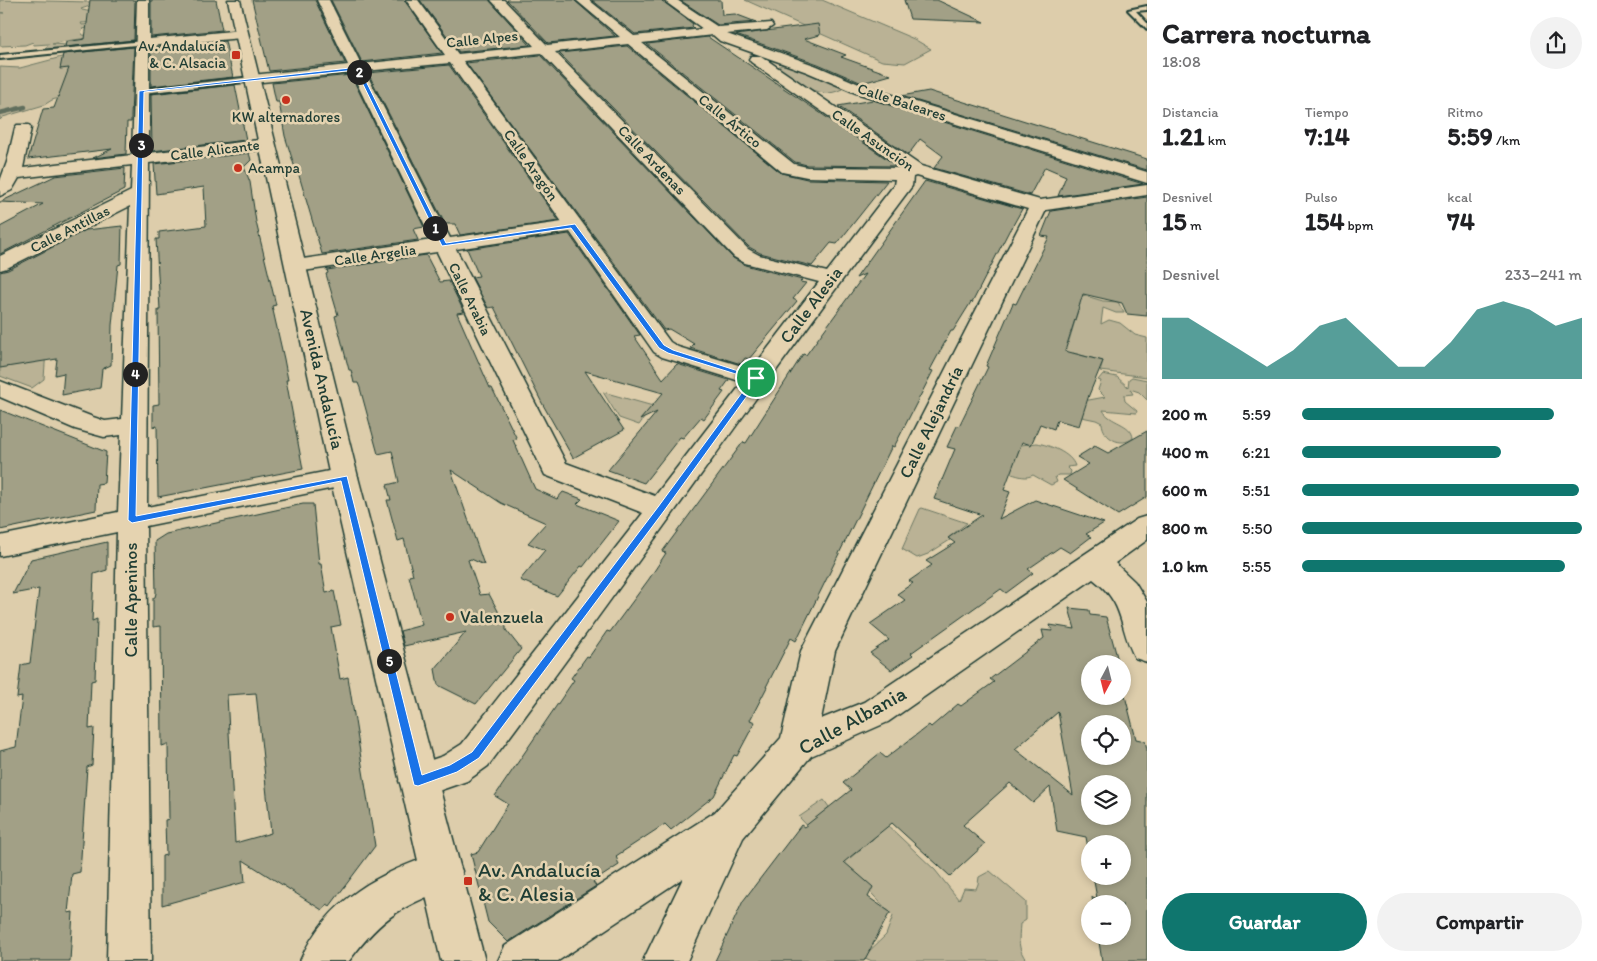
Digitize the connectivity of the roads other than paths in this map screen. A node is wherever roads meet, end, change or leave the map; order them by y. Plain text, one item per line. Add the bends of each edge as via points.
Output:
1 (143, 0) edge
2 (234, 0) edge
3 (323, 0) edge
4 (412, 0) edge
5 (497, 0) edge
6 (582, 0) edge
7 (669, 0) edge
8 (1147, 8) edge
9 (768, 26) dead end
10 (1147, 27) edge
11 (242, 34) junction
12 (720, 35) junction
13 (631, 40) junction
14 (142, 43) junction
15 (545, 49) junction
16 (0, 57) edge
17 (453, 58) junction
18 (357, 68) junction
19 (252, 79) junction
20 (862, 90) junction
21 (142, 91) junction
22 (812, 97) junction
23 (23, 128) dead end
24 (267, 144) junction
25 (140, 160) junction
26 (909, 172) junction
27 (13, 174) junction
28 (1147, 178) edge
29 (1147, 190) edge
30 (0, 191) edge
31 (140, 194) junction
32 (1039, 206) junction
33 (573, 226) junction
34 (444, 245) junction
35 (0, 264) edge
36 (296, 266) junction
37 (830, 279) junction
38 (756, 378) junction
39 (0, 388) edge
40 (134, 425) junction
41 (344, 477) junction
42 (661, 509) junction
43 (132, 520) junction
44 (1147, 526) edge
45 (0, 546) edge
46 (1092, 563) junction
47 (1147, 650) edge
48 (798, 745) junction
49 (418, 781) junction
50 (728, 825) junction
51 (442, 871) junction
52 (129, 961) edge
53 (322, 961) edge
54 (463, 961) edge
55 (520, 961) edge
56 (665, 961) edge

1 - 14 street, Calle Apeninos
2 - 11 street, Avenida Andalucía
3 - 18 street, Calle Arabia
4 - 17 street, Calle Aragón
5 - 15 street, Calle Ardenas
6 - 13 street, Calle Ártico
7 - 12 street, Calle Baleares
8 - 10 lane via 1131,10
9 - 12 street, Calle Alpes
11 - 14 street
11 - 19 street, Avenida Andalucía
12 - 13 street, Calle Alpes
12 - 20 street, Calle Baleares
12 - 22 street, Calle Asunción
13 - 15 street, Calle Alpes
13 - 26 street, Calle Ártico via 788,168 807,172
14 - 16 lane
14 - 21 street, Calle Apeninos
15 - 17 street, Calle Alpes
15 - 37 street, Calle Ardenas via 741,253 752,259
17 - 18 street, Calle Alpes
17 - 33 street, Calle Aragón
18 - 19 street, Calle Alpes
18 - 34 street, Calle Arabia
19 - 21 lane
19 - 24 street, Avenida Andalucía
20 - 22 street
20 - 28 street, Calle Baleares
21 - 25 street, Calle Apeninos
22 - 26 street, Calle Asunción
23 - 27 street
24 - 25 street, Calle Alicante
24 - 36 street, Avenida Andalucía
25 - 27 street, Calle Alicante
25 - 31 street, Calle Apeninos
26 - 32 street, Calle Asunción
26 - 37 street, Calle Alesia via 903,186
27 - 30 street
29 - 32 street
31 - 35 street, Calle Antillas
31 - 40 street, Calle Apeninos
32 - 48 street, Calle Alejandría via 818,651
33 - 34 street, Calle Argelia
33 - 38 street, Calle Aragón via 662,347
34 - 36 street, Calle Argelia
34 - 42 street, Calle Arabia via 555,469
36 - 41 street, Avenida Andalucía
37 - 38 street, Calle Alesia
38 - 42 street, Calle Alesia
39 - 40 street via 104,429
40 - 43 street, Calle Apeninos
41 - 43 street
41 - 49 street, Avenida Andalucía
42 - 49 street, Calle Alesia via 475,755 454,769
43 - 45 street
43 - 52 street, Calle Apeninos
44 - 46 street, Calle Albania
46 - 47 street via 1117,580 1126,592 1136,610
46 - 48 street, Calle Albania via 876,712
48 - 50 street, Calle Albania
49 - 51 street, Avenida Andalucía
50 - 55 street, Calle Albania
50 - 56 street
51 - 53 street via 404,885 375,902 341,936
51 - 54 street, Avenida Andalucía

